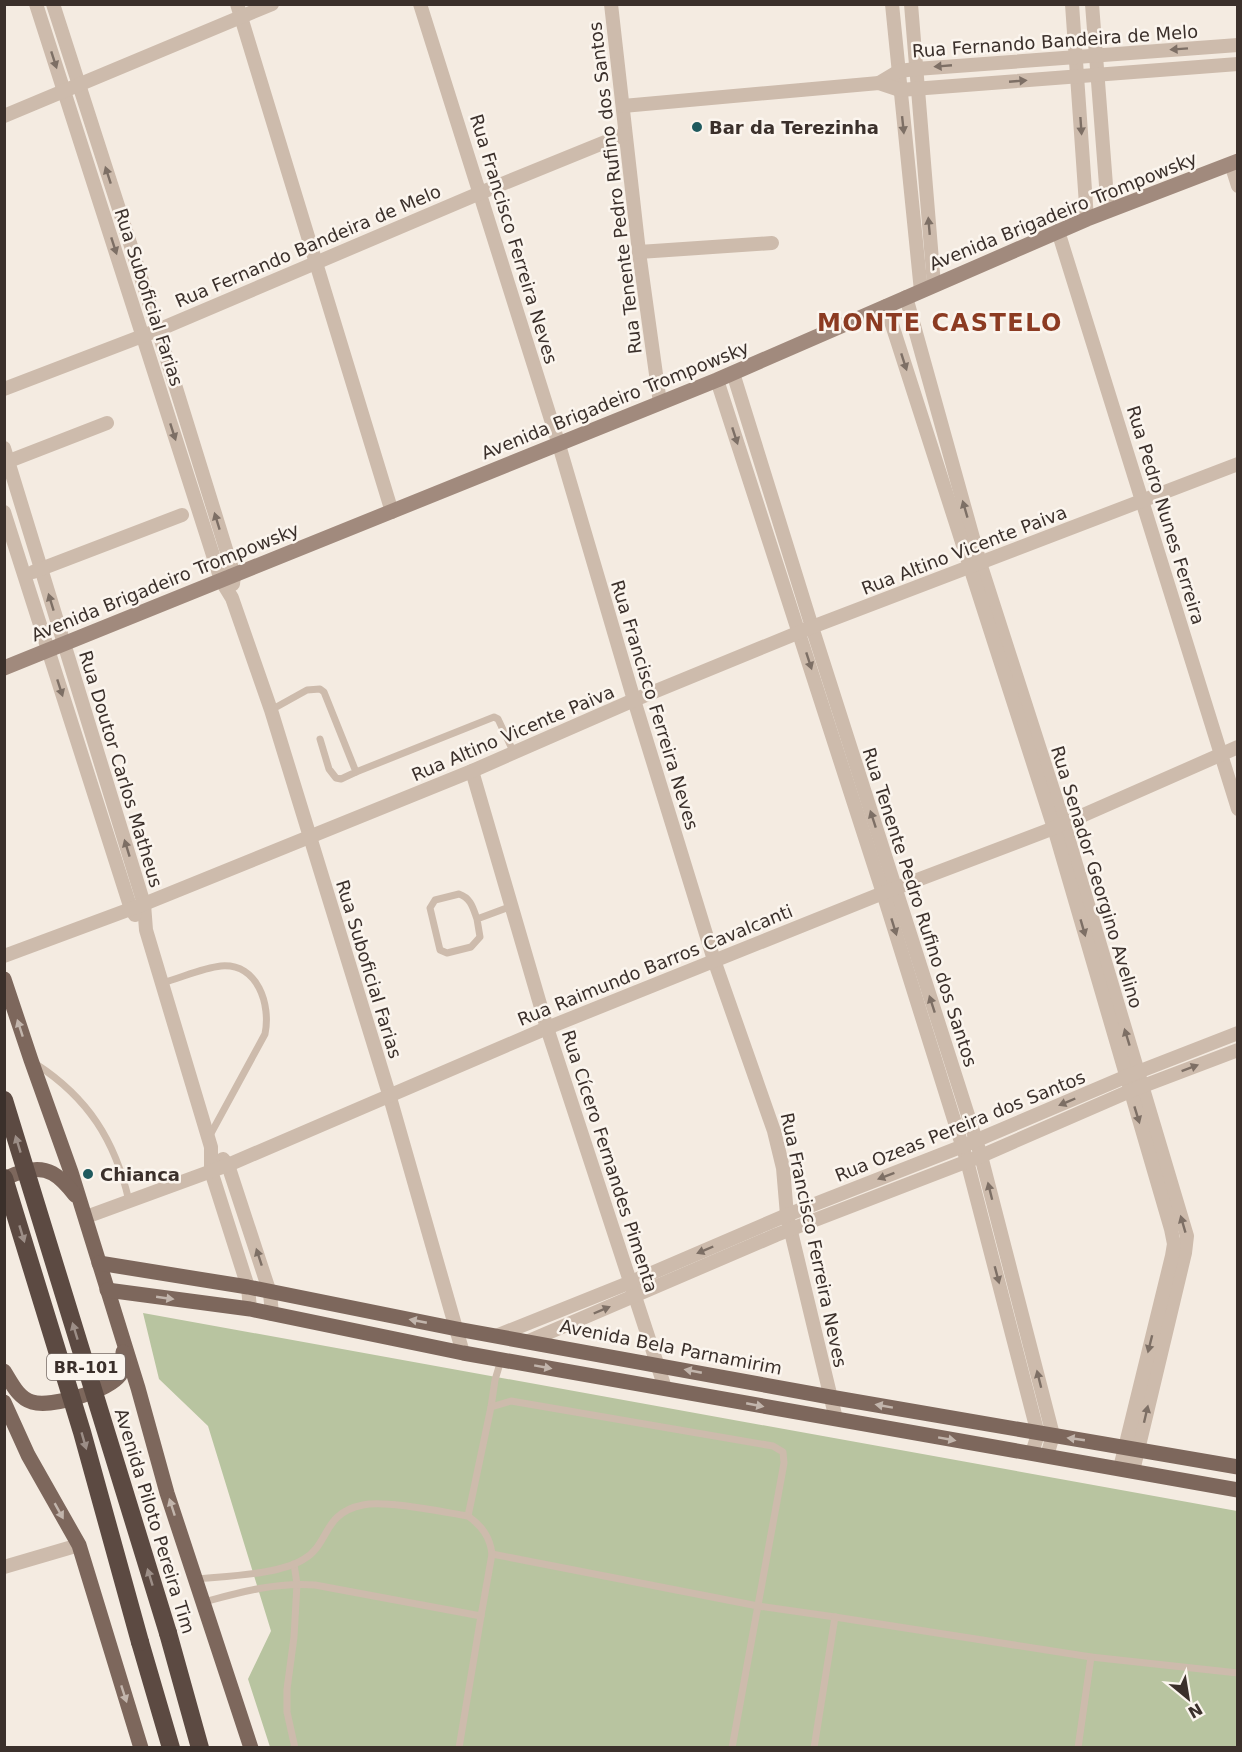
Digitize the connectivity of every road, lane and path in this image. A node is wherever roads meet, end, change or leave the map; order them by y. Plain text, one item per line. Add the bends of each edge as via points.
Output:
1 (36, 4) edge
2 (53, 4) edge
3 (272, 4) edge
4 (420, 4) edge
5 (611, 4) edge
6 (892, 4) edge
7 (911, 4) edge
8 (1072, 4) edge
9 (1092, 4) edge
10 (239, 11) edge
11 (1238, 45) edge
12 (1096, 55) junction
13 (1076, 56) junction
14 (1238, 64) edge
15 (916, 69) junction
16 (899, 71) junction
17 (1097, 74) junction
18 (1078, 76) junction
19 (879, 83) junction
20 (79, 85) junction
21 (918, 89) junction
22 (900, 90) junction
23 (64, 91) junction
24 (623, 106) junction
25 (4, 116) edge
26 (625, 135) junction
27 (1234, 162) edge
28 (1238, 186) edge
29 (480, 193) junction
30 (1108, 211) junction
31 (1087, 219) junction
32 (1058, 231) junction
33 (772, 243) dead end
34 (639, 252) junction
35 (316, 262) junction
36 (920, 291) junction
37 (886, 306) junction
38 (158, 330) junction
39 (143, 336) junction
40 (734, 373) junction
41 (717, 380) junction
42 (4, 389) edge
43 (660, 403) junction
44 (107, 423) dead end
45 (559, 445) junction
46 (4, 448) edge
47 (7, 463) edge
48 (1238, 464) edge
49 (1142, 500) junction
50 (4, 512) edge
51 (392, 512) junction
52 (182, 514) dead end
53 (975, 565) junction
54 (41, 569) junction
55 (24, 575) junction
56 (227, 577) junction
57 (806, 630) junction
58 (63, 643) junction
59 (47, 650) junction
60 (4, 668) edge
61 (634, 700) junction
62 (271, 710) junction
63 (320, 739) dead end
64 (1238, 747) edge
65 (514, 753) junction
66 (1221, 754) junction
67 (472, 771) junction
68 (356, 772) junction
69 (1238, 809) edge
70 (1059, 826) junction
71 (310, 836) junction
72 (889, 890) junction
73 (138, 906) junction
74 (512, 906) junction
75 (477, 919) junction
76 (4, 956) edge
77 (714, 960) junction
78 (4, 979) edge
79 (162, 983) junction
80 (547, 1028) junction
81 (1238, 1033) edge
82 (1208, 1045) junction
83 (1238, 1050) edge
84 (1212, 1059) junction
85 (31, 1060) junction
86 (1132, 1075) junction
87 (1136, 1089) junction
88 (389, 1094) junction
89 (4, 1100) edge
90 (976, 1141) junction
91 (210, 1142) junction
92 (963, 1146) junction
93 (981, 1155) junction
94 (967, 1161) junction
95 (228, 1165) junction
96 (211, 1172) junction
97 (6, 1178) edge
98 (129, 1201) junction
99 (80, 1202) junction
100 (787, 1215) junction
101 (86, 1217) junction
102 (790, 1229) junction
103 (99, 1263) junction
104 (631, 1282) junction
105 (248, 1287) junction
106 (107, 1290) junction
107 (270, 1293) junction
108 (635, 1296) junction
109 (250, 1310) junction
110 (272, 1314) junction
111 (457, 1329) junction
112 (496, 1336) junction
113 (123, 1340) junction
114 (529, 1341) junction
115 (463, 1353) junction
116 (501, 1360) junction
117 (657, 1364) junction
118 (4, 1371) edge
119 (665, 1388) junction
120 (830, 1397) junction
121 (4, 1402) edge
122 (491, 1407) junction
123 (836, 1419) junction
124 (1046, 1435) junction
125 (1131, 1447) junction
126 (1032, 1453) junction
127 (1047, 1456) junction
128 (1238, 1467) edge
129 (1126, 1469) junction
130 (1238, 1490) edge
131 (468, 1516) junction
132 (79, 1545) junction
133 (492, 1554) junction
134 (294, 1564) junction
135 (4, 1567) edge
136 (196, 1580) junction
137 (297, 1584) junction
138 (204, 1602) junction
139 (758, 1606) junction
140 (481, 1616) junction
141 (835, 1617) junction
142 (1091, 1657) junction
143 (1238, 1673) edge
144 (141, 1748) edge
145 (171, 1748) edge
146 (200, 1748) edge
147 (251, 1748) edge
148 (295, 1748) edge
149 (459, 1748) edge
150 (732, 1748) edge
151 (814, 1748) edge
152 (1078, 1748) edge

1 -> 23 street, Rua Suboficial Farias
2 - 20 street, Rua Suboficial Farias
3 - 10 street
4 - 29 street, Rua Francisco Ferreira Neves
5 - 24 street, Rua Tenente Pedro Rufino dos Santos
6 - 16 street, Rua Senador Georgino Avelino
7 - 15 street, Rua Senador Georgino Avelino
8 - 13 street
9 - 12 street
10 - 20 street
10 - 35 street
11 -> 12 street, Rua Fernando Bandeira de Melo
12 - 13 street, Rua Fernando Bandeira de Melo
12 - 17 street
13 -> 15 street, Rua Fernando Bandeira de Melo
13 - 18 street
14 - 17 street, Rua Fernando Bandeira de Melo
15 - 16 street, Rua Fernando Bandeira de Melo
15 - 21 street, Rua Senador Georgino Avelino
16 - 19 street, Rua Fernando Bandeira de Melo
16 - 22 street, Rua Senador Georgino Avelino
17 - 18 street, Rua Fernando Bandeira de Melo
17 - 30 street
21 -> 18 street, Rua Fernando Bandeira de Melo
18 -> 31 street
19 - 22 street, Rua Fernando Bandeira de Melo
19 - 24 street, Rua Fernando Bandeira de Melo
20 - 23 street
38 -> 20 street, Rua Suboficial Farias
21 - 22 street, Rua Fernando Bandeira de Melo
36 -> 21 street, Rua Senador Georgino Avelino
22 -> 36 street, Rua Senador Georgino Avelino
23 - 25 street
23 -> 39 street, Rua Suboficial Farias
24 - 26 street, Rua Tenente Pedro Rufino dos Santos
26 - 29 street, Rua Fernando Bandeira de Melo
26 - 34 street, Rua Tenente Pedro Rufino dos Santos
27 - 28 street
27 - 30 street, Avenida Brigadeiro Trompowsky
29 - 35 street, Rua Fernando Bandeira de Melo
29 - 45 street, Rua Francisco Ferreira Neves
30 - 31 street, Avenida Brigadeiro Trompowsky
31 - 32 street, Avenida Brigadeiro Trompowsky
32 - 36 street, Avenida Brigadeiro Trompowsky
32 - 49 street, Rua Pedro Nunes Ferreira
33 - 34 street
34 - 43 street, Rua Tenente Pedro Rufino dos Santos
35 - 38 street, Rua Fernando Bandeira de Melo
35 - 51 street
36 - 37 street, Avenida Brigadeiro Trompowsky
53 -> 36 street, Rua Senador Georgino Avelino
37 - 40 street, Avenida Brigadeiro Trompowsky
37 -> 53 street, Rua Senador Georgino Avelino
38 - 39 street, Rua Fernando Bandeira de Melo
56 -> 38 street, Rua Suboficial Farias
39 - 42 street, Rua Fernando Bandeira de Melo
39 -> 56 street, Rua Suboficial Farias
40 - 41 street, Avenida Brigadeiro Trompowsky
40 - 57 street, Rua Tenente Pedro Rufino dos Santos
41 - 43 street, Avenida Brigadeiro Trompowsky
41 -> 57 street, Rua Tenente Pedro Rufino dos Santos
43 - 45 street, Avenida Brigadeiro Trompowsky
44 - 47 street
45 - 51 street, Avenida Brigadeiro Trompowsky
45 - 61 street, Rua Francisco Ferreira Neves
46 - 47 street, Rua Doutor Carlos Matheus
47 - 54 street, Rua Doutor Carlos Matheus
48 - 49 street, Rua Altino Vicente Paiva
49 - 53 street, Rua Altino Vicente Paiva
49 - 66 street, Rua Pedro Nunes Ferreira
50 - 55 street, Rua Doutor Carlos Matheus
51 - 56 street, Avenida Brigadeiro Trompowsky
52 - 54 street
53 - 57 street, Rua Altino Vicente Paiva
53 - 70 street, Rua Senador Georgino Avelino
54 - 55 street
58 -> 54 street, Rua Doutor Carlos Matheus
55 - 59 street, Rua Doutor Carlos Matheus
56 - 58 street, Avenida Brigadeiro Trompowsky
56 - 62 street, Rua Suboficial Farias
57 - 61 street, Rua Altino Vicente Paiva
57 - 72 street, Rua Tenente Pedro Rufino dos Santos
58 - 59 street, Avenida Brigadeiro Trompowsky
73 -> 58 street, Rua Doutor Carlos Matheus
59 - 60 street, Avenida Brigadeiro Trompowsky
59 -> 73 street, Rua Doutor Carlos Matheus
61 - 65 street, Rua Altino Vicente Paiva
61 - 77 street, Rua Francisco Ferreira Neves
62 - 68 lane via 308,690 320,689
62 - 71 street, Rua Suboficial Farias
63 - 68 lane via 329,769 336,778
64 - 66 street, Rua Raimundo Barros Cavalcanti
65 - 67 street, Rua Altino Vicente Paiva
65 - 68 lane via 494,717
66 - 69 street, Rua Pedro Nunes Ferreira
66 - 70 street, Rua Raimundo Barros Cavalcanti
67 - 71 street, Rua Altino Vicente Paiva
67 - 74 street, Rua Cícero Fernandes Pimenta
70 - 72 street, Rua Raimundo Barros Cavalcanti
70 - 86 street, Rua Senador Georgino Avelino
71 - 73 street, Rua Altino Vicente Paiva
71 - 88 street, Rua Suboficial Farias
72 - 77 street, Rua Raimundo Barros Cavalcanti
90 -> 72 street, Rua Tenente Pedro Rufino dos Santos
72 -> 92 street, Rua Tenente Pedro Rufino dos Santos
73 - 76 street, Rua Altino Vicente Paiva
73 - 79 street, Rua Doutor Carlos Matheus
74 - 75 lane
74 - 80 street, Rua Cícero Fernandes Pimenta
75 - 75 lane via 471,903 459,894 435,900 430,908 440,950 447,953 474,944 480,937
77 - 80 street, Rua Raimundo Barros Cavalcanti
77 - 100 street, Rua Francisco Ferreira Neves via 774,1131 783,1168
85 -> 78 main road
79 - 91 street, Rua Doutor Carlos Matheus
79 - 91 lane via 221,966 233,967 254,980 266,1004 265,1034
80 - 88 street, Rua Raimundo Barros Cavalcanti
80 - 104 street, Rua Cícero Fernandes Pimenta
81 - 82 street, Rua Ozeas Pereira dos Santos
82 - 84 street
82 - 86 street, Rua Ozeas Pereira dos Santos
83 - 84 street, Rua Ozeas Pereira dos Santos
87 -> 84 street, Rua Ozeas Pereira dos Santos
85 - 98 lane via 71,1090 93,1116 115,1153
85 - 99 main road
86 - 87 street, Rua Senador Georgino Avelino
86 -> 90 street, Rua Ozeas Pereira dos Santos
87 - 93 street, Rua Ozeas Pereira dos Santos
87 - 125 street, Rua Senador Georgino Avelino via 1187,1236
88 - 95 street, Rua Raimundo Barros Cavalcanti
88 - 111 street, Rua Suboficial Farias
146 -> 89 highway, Avenida Piloto Pereira Tim / BR-101, bridge
90 - 92 street, Rua Ozeas Pereira dos Santos
90 - 93 street, Rua Tenente Pedro Rufino dos Santos
91 - 95 street, Rua Doutor Carlos Matheus
91 - 96 street, Rua Doutor Carlos Matheus
92 - 94 street, Rua Tenente Pedro Rufino dos Santos
92 -> 100 street, Rua Ozeas Pereira dos Santos
93 - 94 street, Rua Ozeas Pereira dos Santos
124 -> 93 street, Rua Tenente Pedro Rufino dos Santos
94 - 102 street, Rua Ozeas Pereira dos Santos
94 -> 124 street, Rua Tenente Pedro Rufino dos Santos
95 - 96 street, Rua Raimundo Barros Cavalcanti
107 -> 95 street, Rua Doutor Carlos Matheus
96 - 98 street, Rua Raimundo Barros Cavalcanti
96 - 105 street, Rua Doutor Carlos Matheus
97 - 99 main road via 26,1171 49,1171 63,1180
97 -> 145 highway, BR-101, bridge
98 - 101 street, Rua Raimundo Barros Cavalcanti
99 - 101 main road
100 - 102 street, Rua Francisco Ferreira Neves
100 -> 104 street, Rua Ozeas Pereira dos Santos
101 - 103 main road
102 - 108 street, Rua Ozeas Pereira dos Santos
102 - 120 street, Rua Francisco Ferreira Neves
103 - 105 main road, Avenida Bela Parnamirim
103 - 106 main road
104 - 108 street, Rua Cícero Fernandes Pimenta
104 - 112 street, Rua Ozeas Pereira dos Santos
105 - 107 main road, Avenida Bela Parnamirim
105 - 109 street, Rua Doutor Carlos Matheus
106 -> 109 main road
106 - 113 main road
107 - 110 street, Rua Doutor Carlos Matheus
111 -> 107 main road, Avenida Bela Parnamirim
114 -> 108 street, Rua Ozeas Pereira dos Santos
108 - 117 street, Rua Cícero Fernandes Pimenta
109 - 110 main road
110 - 115 main road
111 - 112 main road, Avenida Bela Parnamirim
111 - 115 street, Rua Suboficial Farias
112 - 114 main road, Avenida Bela Parnamirim
113 - 118 main road via 123,1368 115,1380 60,1401 46,1404 26,1399
136 -> 113 main road
114 - 117 main road, Avenida Bela Parnamirim
115 - 116 main road
116 -> 119 main road
116 - 122 lane
117 - 119 street, Rua Cícero Fernandes Pimenta
120 -> 117 main road, Avenida Bela Parnamirim
119 -> 123 main road
120 - 123 street, Rua Francisco Ferreira Neves
124 -> 120 main road, Avenida Bela Parnamirim
121 -> 132 main road via 28,1455
122 - 131 lane
122 - 139 lane via 511,1401 779,1448 785,1456
123 -> 126 main road
125 -> 124 main road, Avenida Bela Parnamirim
124 - 126 street
124 - 127 street
125 - 128 main road, Avenida Bela Parnamirim
125 - 129 street, Rua Senador Georgino Avelino
126 - 127 main road
127 - 129 main road
129 - 130 main road
131 - 133 lane via 488,1536
131 - 134 lane via 361,1505 336,1517 316,1549
132 - 135 street
132 -> 144 main road
133 - 139 lane
133 - 140 lane
134 - 136 lane
134 - 137 lane
136 - 138 main road
137 - 138 lane via 255,1588
137 - 140 lane
137 - 148 lane via 287,1689 287,1712
138 - 147 main road
139 - 141 lane
139 - 150 lane
140 - 149 lane
141 - 142 lane
141 - 151 lane
142 - 143 lane
142 - 152 lane

